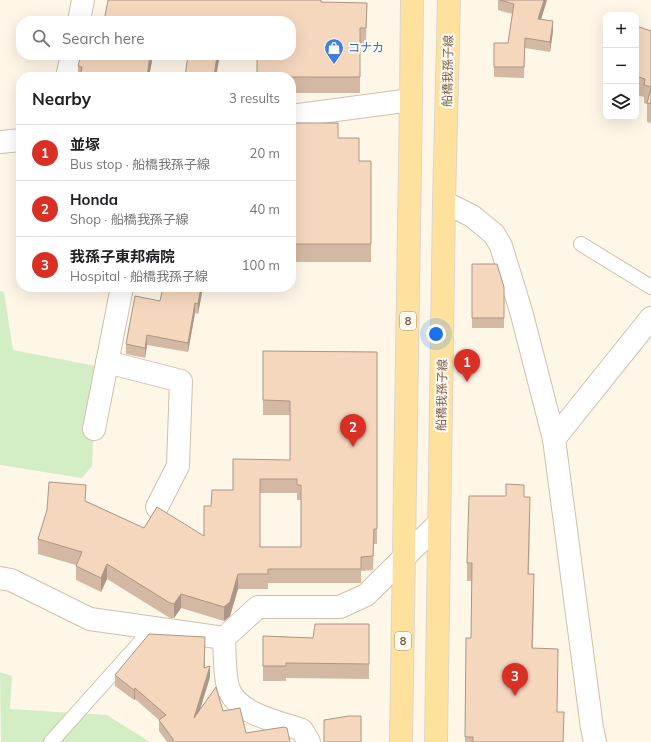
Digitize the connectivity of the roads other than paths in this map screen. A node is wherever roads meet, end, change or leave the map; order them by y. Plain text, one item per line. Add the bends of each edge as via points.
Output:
1 (83, 0) edge
2 (412, 0) edge
3 (449, 0) edge
4 (80, 16) edge
5 (71, 60) edge
6 (68, 72) edge
7 (411, 100) junction
8 (296, 115) edge
9 (16, 140) edge
10 (0, 142) edge
11 (444, 202) junction
12 (580, 244) dead end
13 (651, 287) edge
14 (121, 292) edge
15 (651, 318) edge
16 (107, 362) junction
17 (94, 429) dead end
18 (554, 439) junction
19 (157, 507) edge
20 (439, 523) junction
21 (404, 558) junction
22 (0, 578) edge
23 (153, 628) junction
24 (224, 638) junction
25 (51, 742) edge
26 (309, 742) edge
27 (401, 742) edge
28 (436, 742) edge
29 (595, 742) edge

1 - 4 street
2 - 7 main road, 8
3 - 11 main road, 船橋我孫子線
5 - 6 street
7 - 8 street
7 - 21 main road, 8
9 - 10 street
11 - 18 street via 472,216 494,234 501,246 521,311
11 - 20 main road, 船橋我孫子線
12 - 13 lane
14 - 16 street
15 - 18 street
16 - 17 street
16 - 19 street via 181,381 178,466
18 - 29 street
20 - 21 street
20 - 28 main road, 船橋我孫子線
21 - 24 street via 366,595 340,607 258,607
21 - 27 main road, 8
22 - 23 street via 11,580 90,619
23 - 24 street
23 - 25 lane
24 - 26 street via 228,688 235,701 253,713 302,730

